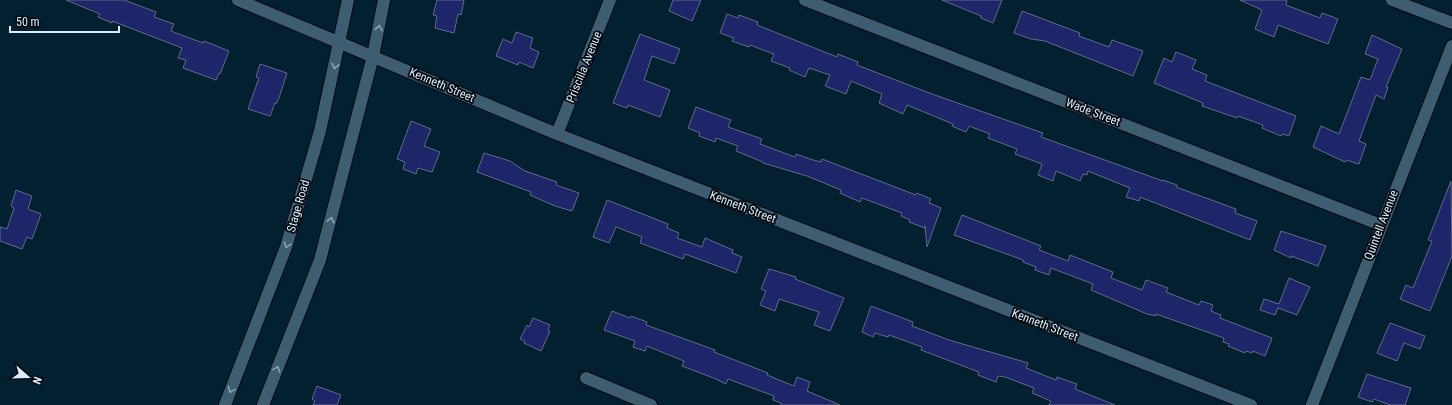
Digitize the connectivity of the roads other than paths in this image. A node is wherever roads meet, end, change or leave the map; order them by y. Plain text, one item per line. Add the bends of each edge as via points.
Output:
1 (238, 0) edge
2 (348, 0) edge
3 (384, 0) edge
4 (610, 0) edge
5 (805, 0) edge
6 (1392, 0) edge
7 (1452, 24) edge
8 (340, 42) junction
9 (1452, 46) edge
10 (373, 56) junction
11 (557, 134) junction
12 (1381, 225) junction
13 (586, 378) dead end
14 (225, 405) edge
15 (263, 405) edge
16 (651, 405) edge
17 (1251, 405) edge
18 (1312, 405) edge

1 - 8 street, Kenneth Street
2 - 8 street, Stage Road
10 -> 3 street
4 - 11 street, Priscilla Avenue
5 - 12 street, Wade Street
6 - 7 street
8 - 10 street, Kenneth Street
8 -> 14 street, Stage Road via 320,131 286,247
9 - 12 street, Quintell Avenue
10 - 11 street, Kenneth Street
15 -> 10 street via 320,260
11 - 17 street, Kenneth Street
12 - 18 street, Quintell Avenue
13 - 16 street

